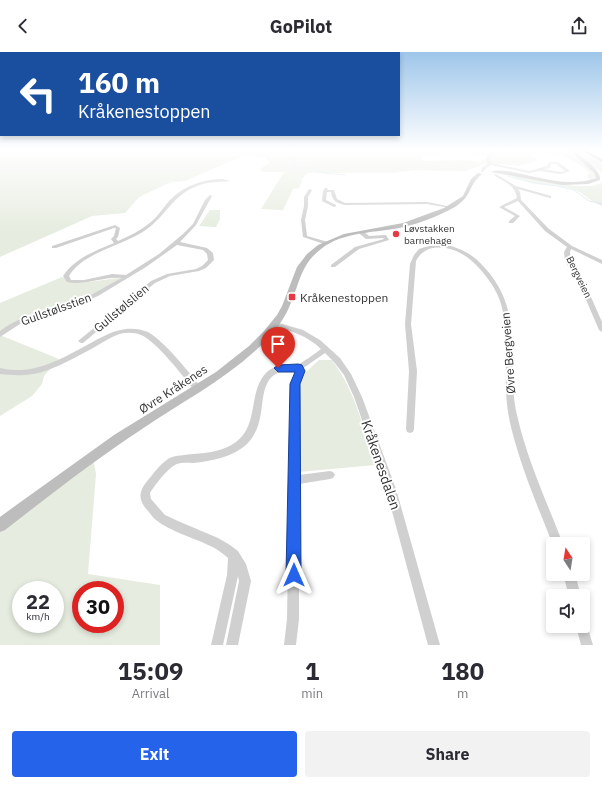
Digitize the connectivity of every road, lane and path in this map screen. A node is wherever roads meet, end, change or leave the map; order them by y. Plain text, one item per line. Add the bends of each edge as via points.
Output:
1 (479, 178) edge
2 (496, 178) edge
3 (533, 178) edge
4 (598, 178) edge
5 (228, 181) dead end
6 (515, 187) junction
7 (310, 190) dead end
8 (210, 196) dead end
9 (550, 197) dead end
10 (518, 199) junction
11 (334, 206) dead end
12 (450, 207) junction
13 (511, 222) dead end
14 (362, 234) junction
15 (118, 243) junction
16 (326, 243) junction
17 (176, 244) junction
18 (54, 247) dead end
19 (570, 247) junction
20 (602, 262) edge
21 (332, 266) dead end
22 (127, 277) junction
23 (276, 324) junction
24 (602, 330) edge
25 (0, 335) edge
26 (82, 341) dead end
27 (326, 349) junction
28 (298, 368) junction
29 (0, 371) edge
30 (197, 388) junction
31 (410, 430) dead end
32 (330, 475) dead end
33 (294, 480) junction
34 (0, 526) edge
35 (555, 537) edge
36 (234, 555) junction
37 (583, 633) edge
38 (217, 645) edge
39 (232, 645) edge
40 (290, 645) edge
41 (434, 645) edge
42 (586, 645) edge

1 - 12 main road, Øvre Kråkenes via 472,180 465,197
2 - 6 street
3 - 4 main road, Øvre Kråkenes via 585,184 598,180
5 - 15 street, Gullstølsstien via 208,181 188,188 170,201 148,226
6 - 9 street
6 - 10 street, Bergveien
7 - 16 street via 306,197 303,220 306,237
8 - 17 street, Gullstølslien via 199,219
10 - 13 street via 501,207 518,216
10 - 19 street, Bergveien via 542,226
11 - 12 street via 324,201 325,190 333,191 336,201 351,205 427,204
12 - 14 main road, Øvre Kråkenes via 403,226
14 - 16 main road, Øvre Kråkenes
14 - 21 street, Øvre Kråkenes via 368,238 384,236 387,240 358,248
15 - 18 street via 113,239 118,232 115,226
15 - 22 street, Gullstølsstien via 77,263 66,276 68,281 77,283 115,275
16 - 23 main road, Øvre Kråkenes via 309,256 301,268
17 - 22 street, Gullstølslien
17 - 26 street, Gullstølslien via 205,249 210,253 211,260 197,270 169,275 153,282
19 - 20 street
19 - 24 street, Bergveien via 567,252 568,261 586,293
22 - 25 street, Gullstølsstien via 79,303 15,324
23 - 27 street, Kråkenesdalen via 301,332
23 - 30 main road, Øvre Kråkenes via 226,370
27 - 28 street
27 - 41 street, Kråkenesdalen via 347,374 358,397 391,489
28 - 33 street via 300,371 295,384
28 - 36 street via 278,368 265,378 254,422 249,435 240,445 221,455 173,462 154,479 146,491 147,503 162,519 200,534
29 - 30 street via 11,374 41,370 115,333 136,331 147,334 155,341
30 - 34 main road, Øvre Kråkenes via 90,459
31 - 35 street, Øvre Bergveien via 413,367 408,324 412,265 417,254 423,249 447,247 467,255 483,269 503,302 508,333 511,403 515,427
32 - 33 street
33 - 40 street via 293,619
36 - 38 street via 233,575
36 - 39 street via 245,570
37 - 42 street

